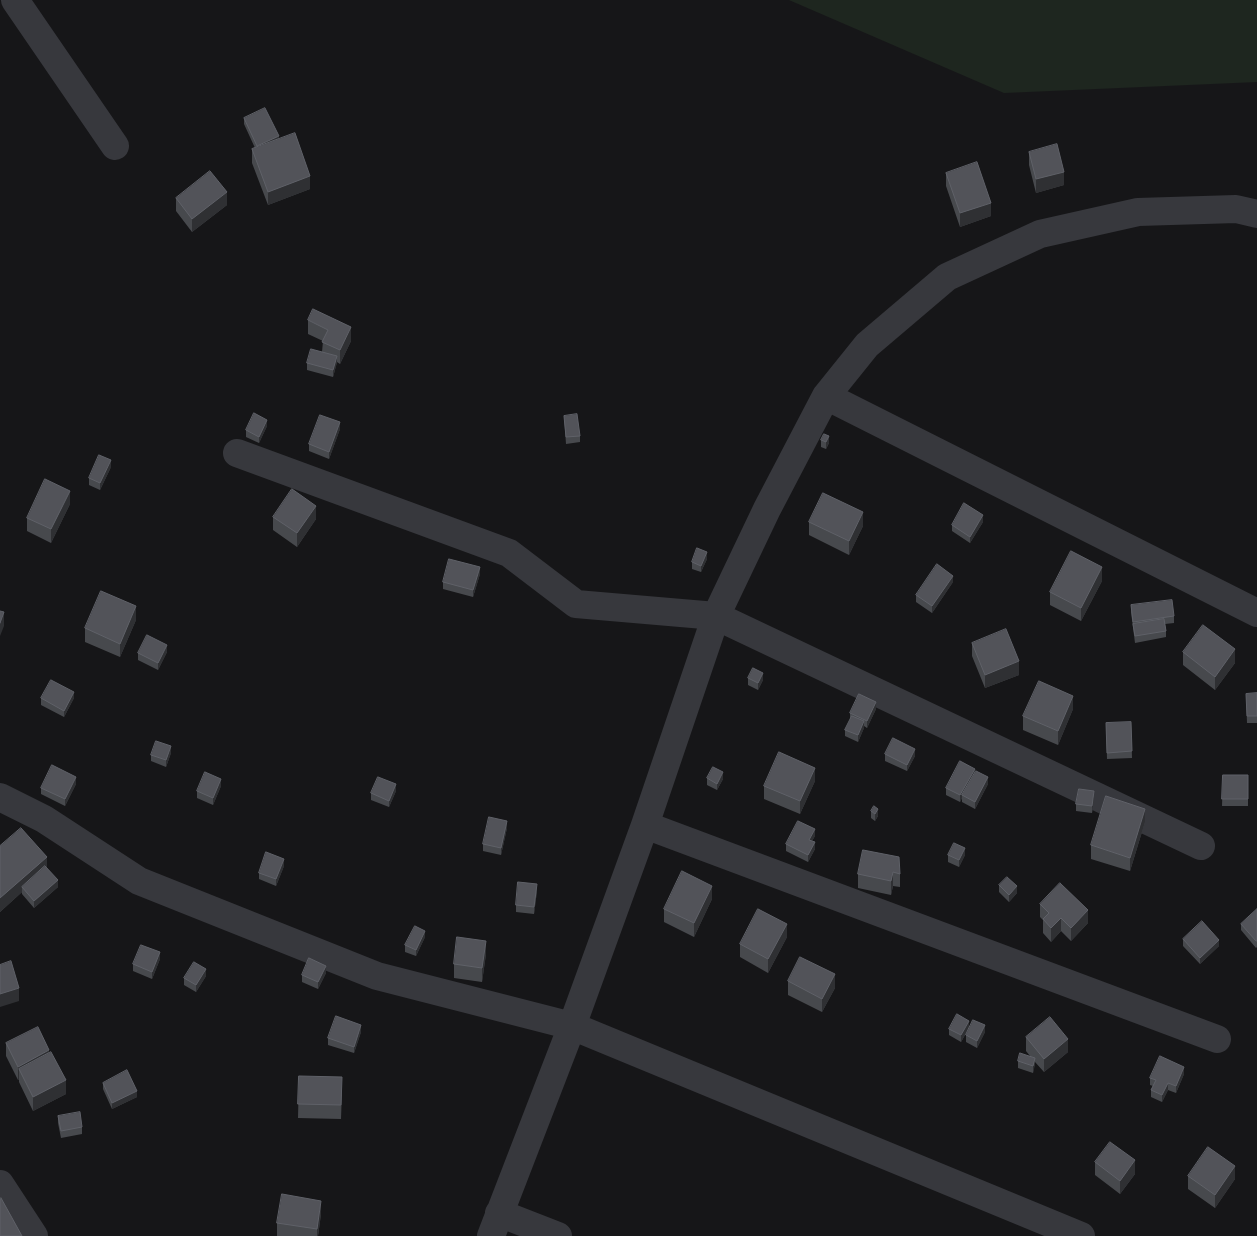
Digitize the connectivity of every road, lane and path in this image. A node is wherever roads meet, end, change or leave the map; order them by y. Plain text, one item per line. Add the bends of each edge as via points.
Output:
1 (15, 0) edge
2 (115, 146) dead end
3 (1257, 214) edge
4 (826, 396) junction
5 (237, 453) dead end
6 (1257, 613) edge
7 (716, 616) junction
8 (0, 796) edge
9 (644, 825) junction
10 (1202, 846) dead end
11 (572, 1026) junction
12 (1217, 1039) dead end
13 (0, 1184) edge
14 (495, 1225) edge
15 (34, 1236) edge
16 (558, 1236) edge
17 (1081, 1236) edge

1 - 2 street
3 - 4 street via 1236,209 1138,212 1040,234 946,277 867,345
4 - 6 street
4 - 7 street
5 - 7 street via 510,553 576,604
7 - 9 street
7 - 10 street
8 - 11 street via 44,819 148,885 377,976
9 - 11 street
9 - 12 street
11 - 14 street
11 - 17 street
13 - 15 street
14 - 16 street

